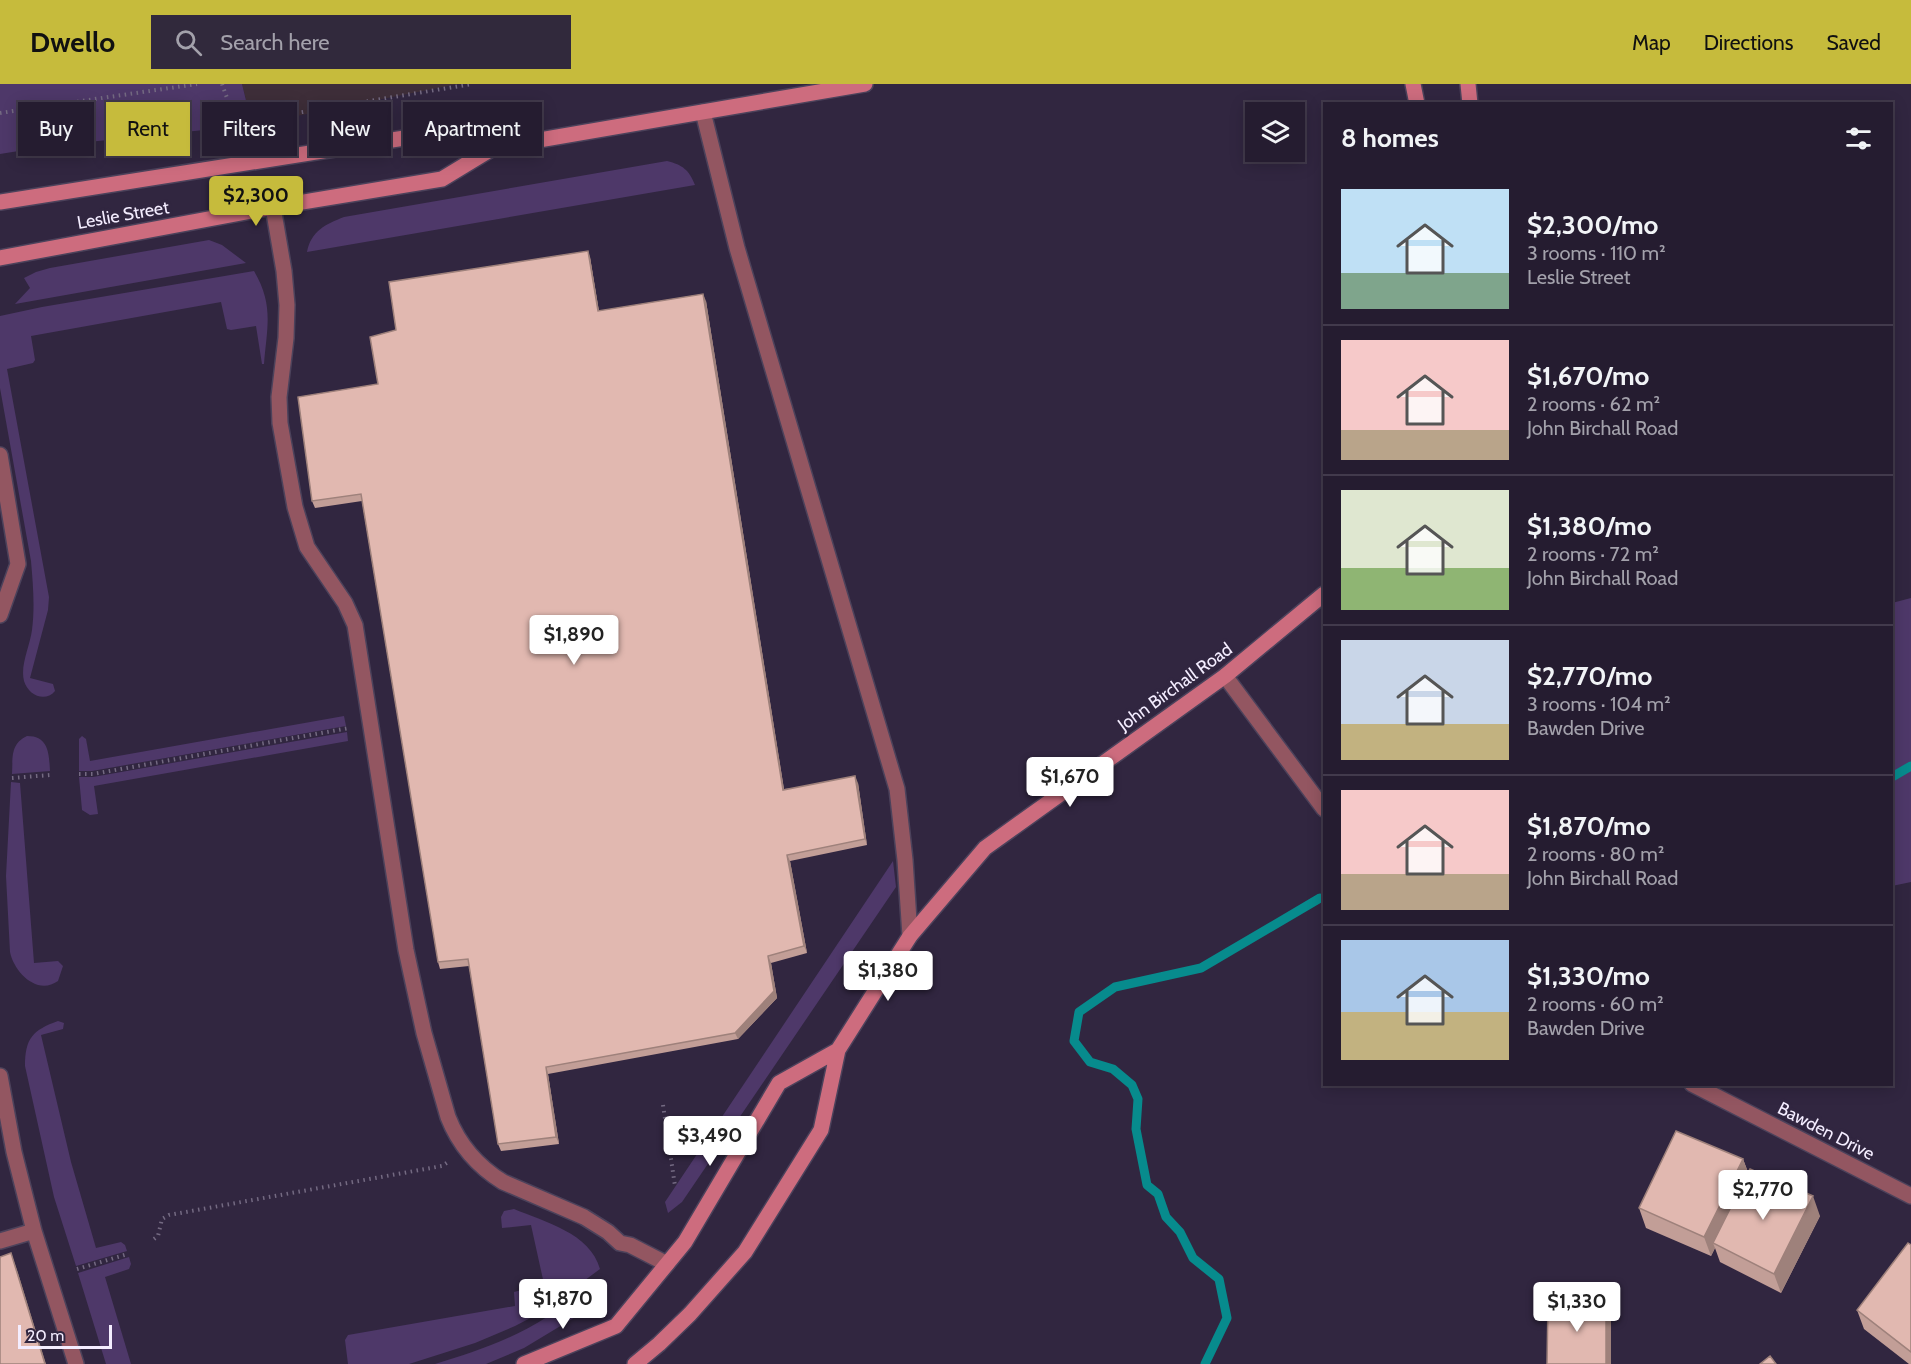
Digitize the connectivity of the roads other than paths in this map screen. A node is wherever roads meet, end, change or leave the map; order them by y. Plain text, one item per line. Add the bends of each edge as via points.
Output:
1 (865, 84) edge
2 (1413, 84) edge
3 (1468, 84) edge
4 (1417, 102) edge
5 (1470, 102) edge
6 (703, 112) junction
7 (403, 138) edge
8 (542, 140) edge
9 (480, 156) edge
10 (0, 202) edge
11 (273, 207) junction
12 (0, 258) edge
13 (0, 455) edge
14 (1323, 595) edge
15 (0, 615) edge
16 (1225, 676) junction
17 (1323, 808) edge
18 (910, 936) junction
19 (838, 1050) junction
20 (0, 1076) edge
21 (1696, 1086) edge
22 (1911, 1196) edge
23 (34, 1231) junction
24 (0, 1241) edge
25 (667, 1264) junction
26 (76, 1364) edge
27 (524, 1364) edge
28 (635, 1364) edge

1 - 6 street, Leslie Street
2 - 4 street
3 - 5 street
6 - 8 street, Leslie Street
6 - 18 street via 737,248 897,789
7 - 10 street, Leslie Street
9 - 11 street, Leslie Street via 442,179
11 - 12 street, Leslie Street
11 - 25 street via 287,305 280,423 295,507 307,547 355,625 415,995 452,1128 478,1164 503,1182 584,1217 620,1243
13 - 15 street via 18,564
14 - 16 street, John Birchall Road
16 - 17 street
16 - 18 street, John Birchall Road via 985,848
18 - 19 street, John Birchall Road
19 - 25 street, John Birchall Road via 779,1083 685,1242
19 - 28 street, John Birchall Road via 821,1130 745,1252 690,1314
20 - 23 street
21 - 22 street, Bawden Drive
23 - 24 street
23 - 26 street
25 - 27 street, John Birchall Road via 616,1326

